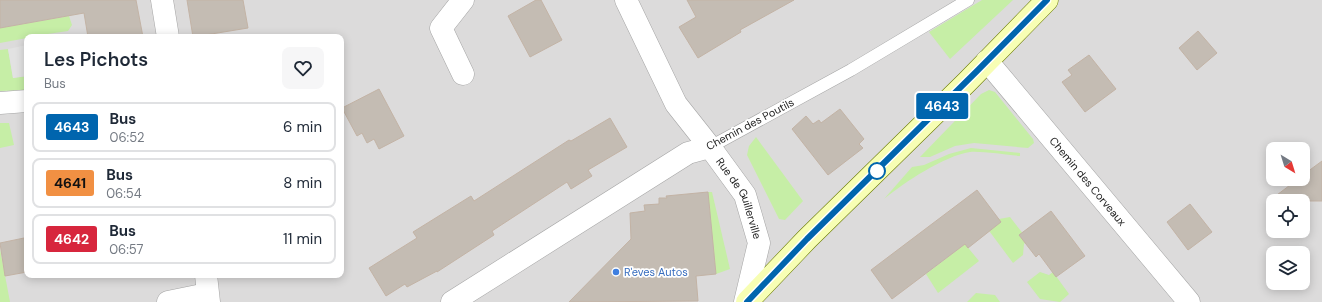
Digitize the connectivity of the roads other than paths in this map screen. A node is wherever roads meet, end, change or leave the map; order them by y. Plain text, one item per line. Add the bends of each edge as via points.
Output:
1 (162, 0) edge
2 (463, 0) edge
3 (626, 0) edge
4 (968, 0) edge
5 (1047, 0) edge
6 (168, 34) edge
7 (987, 61) junction
8 (463, 74) dead end
9 (24, 101) edge
10 (0, 103) edge
11 (710, 147) junction
12 (207, 290) edge
13 (168, 302) edge
14 (452, 302) edge
15 (746, 302) edge
16 (1189, 302) edge

1 - 6 street
2 - 8 street via 441,28
3 - 11 street, Rue de Guillerville via 676,104
4 - 11 lane, Chemin des Poutils via 851,70
5 - 7 main road
7 - 15 main road
7 - 16 street, Chemin des Corveaux
9 - 10 street
11 - 14 street, Chemin des Poutils via 688,153
11 - 15 street, Rue de Guillerville via 744,195 759,243
12 - 13 street

